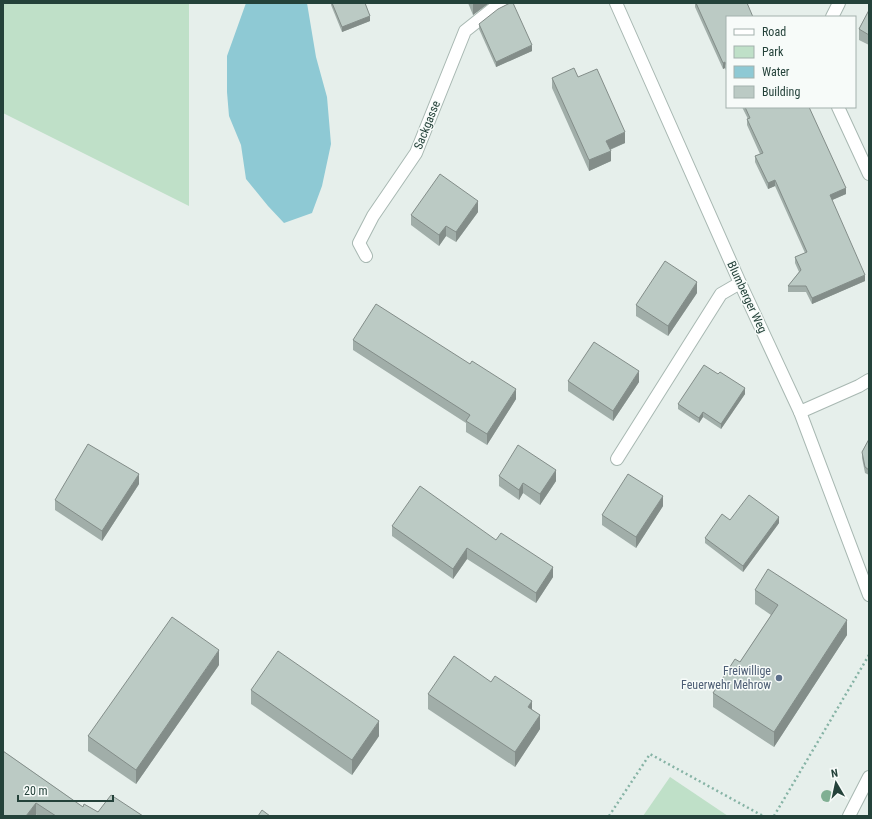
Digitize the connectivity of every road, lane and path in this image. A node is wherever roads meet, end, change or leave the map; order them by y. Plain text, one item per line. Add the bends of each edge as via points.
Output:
1 (506, 3) edge
2 (616, 3) edge
3 (839, 3) edge
4 (832, 16) edge
5 (838, 108) edge
6 (869, 174) edge
7 (366, 256) dead end
8 (740, 283) junction
9 (869, 380) edge
10 (800, 412) junction
11 (617, 459) dead end
12 (869, 595) edge
13 (869, 655) edge
14 (869, 777) edge
15 (609, 816) edge
16 (762, 816) edge
17 (774, 816) edge
18 (849, 816) edge

1 - 7 street, Sackgasse via 494,8 466,31 416,153 373,216 359,243
2 - 8 street, Blumberger Weg
3 - 4 street
5 - 6 street
8 - 10 street, Blumberger Weg
8 - 11 street via 721,294
9 - 10 street
10 - 12 street, Blumberger Weg
13 - 17 path
14 - 18 street
15 - 16 path via 650,754

